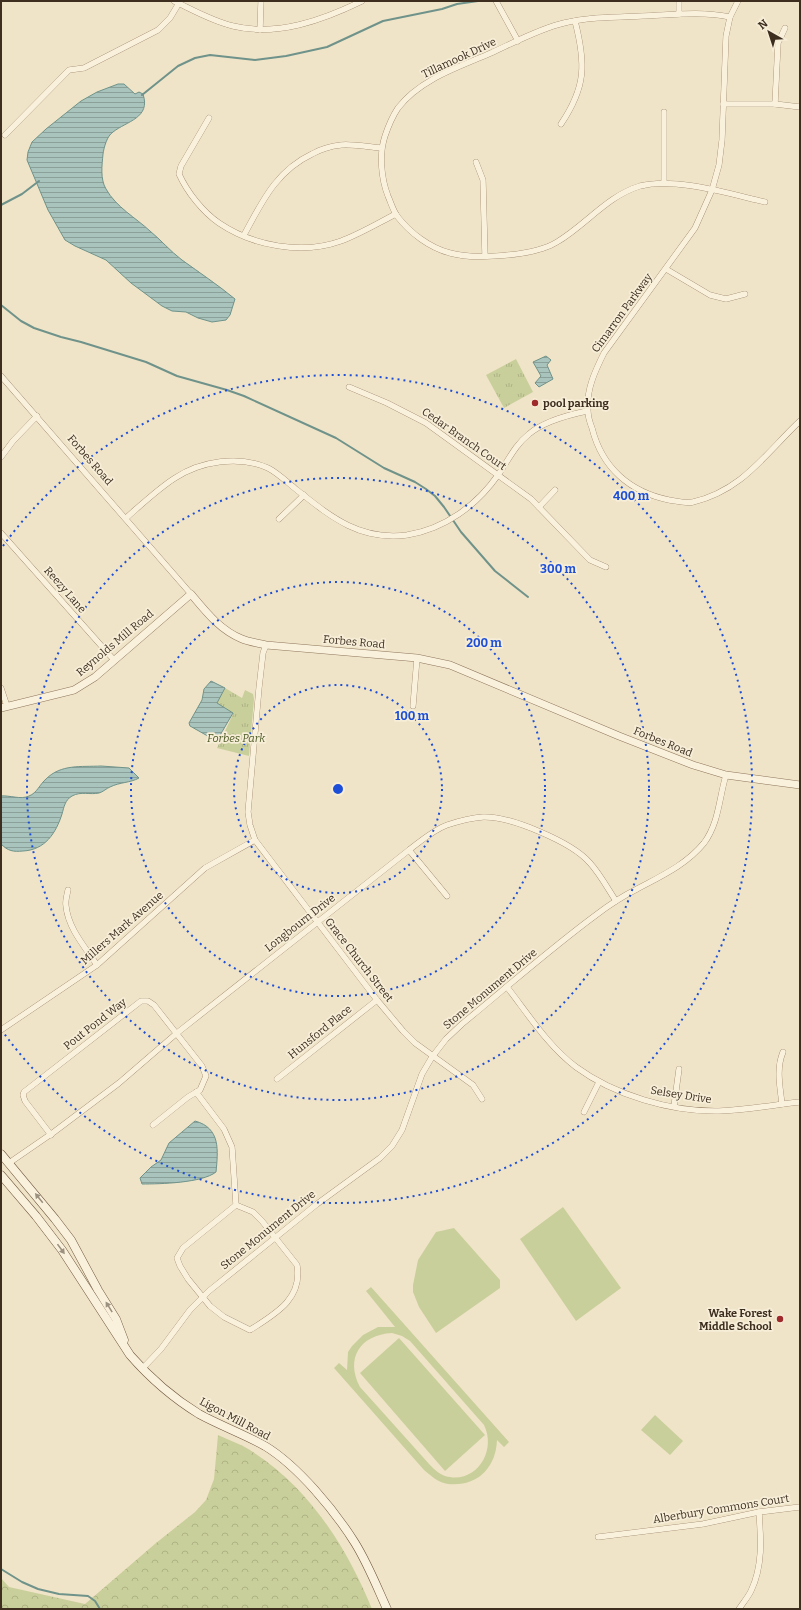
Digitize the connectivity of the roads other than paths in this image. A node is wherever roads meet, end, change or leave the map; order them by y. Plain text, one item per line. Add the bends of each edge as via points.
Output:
1 (261, 1) edge
2 (362, 1) edge
3 (496, 1) edge
4 (679, 1) edge
5 (738, 1) edge
6 (177, 2) edge
7 (679, 14) junction
8 (730, 17) junction
9 (575, 21) junction
10 (784, 28) dead end
11 (260, 30) junction
12 (518, 41) junction
13 (723, 104) junction
14 (775, 104) junction
15 (800, 107) edge
16 (664, 112) dead end
17 (210, 118) dead end
18 (561, 124) dead end
19 (5, 135) dead end
20 (381, 148) junction
21 (476, 162) dead end
22 (664, 183) junction
23 (712, 190) junction
24 (766, 202) dead end
25 (396, 214) junction
26 (244, 236) junction
27 (485, 256) junction
28 (666, 269) junction
29 (745, 294) dead end
30 (1, 376) edge
31 (349, 387) dead end
32 (588, 411) junction
33 (37, 416) junction
34 (800, 421) edge
35 (1, 457) edge
36 (498, 475) junction
37 (555, 490) dead end
38 (304, 495) junction
39 (539, 507) junction
40 (126, 518) junction
41 (279, 518) dead end
42 (1, 533) edge
43 (606, 567) dead end
44 (191, 594) junction
45 (266, 645) junction
46 (417, 658) junction
47 (114, 660) junction
48 (1, 688) edge
49 (413, 706) dead end
50 (4, 707) edge
51 (726, 775) junction
52 (800, 785) edge
53 (255, 840) junction
54 (409, 850) junction
55 (68, 890) dead end
56 (447, 896) dead end
57 (616, 901) junction
58 (318, 922) junction
59 (97, 964) junction
60 (507, 987) junction
61 (377, 1000) junction
62 (1, 1030) edge
63 (177, 1033) junction
64 (783, 1052) dead end
65 (432, 1057) junction
66 (679, 1069) dead end
67 (277, 1079) dead end
68 (599, 1082) junction
69 (196, 1092) junction
70 (482, 1099) dead end
71 (800, 1102) edge
72 (782, 1104) junction
73 (674, 1106) junction
74 (584, 1112) dead end
75 (153, 1125) dead end
76 (51, 1135) junction
77 (1, 1154) edge
78 (9, 1163) junction
79 (1, 1175) edge
80 (236, 1204) junction
81 (274, 1238) junction
82 (203, 1297) junction
83 (130, 1355) junction
84 (142, 1369) junction
85 (800, 1507) edge
86 (759, 1512) junction
87 (598, 1537) dead end
88 (387, 1609) edge
89 (739, 1609) edge

1 - 11 street
2 - 11 street via 321,19
3 - 12 street
4 - 7 street
5 - 8 street, Cimarron Parkway
6 - 11 street via 232,26
6 - 19 street via 170,18 158,30 84,68 69,70
7 - 8 street, Tillamook Drive via 716,14
7 - 9 street, Tillamook Drive
8 - 13 street, Cimarron Parkway via 726,36
9 - 12 street, Tillamook Drive via 556,25
9 - 18 street via 581,50 582,82
10 - 14 street via 778,43
12 - 20 street, Tillamook Drive via 441,75 413,92 389,124
13 - 14 street
13 - 23 street, Cimarron Parkway via 719,165
14 - 15 street
16 - 22 street
17 - 26 street via 181,166 179,174 190,192 213,218
20 - 25 street, Tillamook Drive via 382,173
20 - 26 street via 333,146 302,159 276,180
21 - 27 street via 483,180
22 - 23 street, Tillamook Drive
22 - 27 street, Tillamook Drive via 623,193 557,243 526,253
23 - 24 street, Tillamook Drive
23 - 28 street, Cimarron Parkway via 695,228
25 - 26 street via 341,242 322,246 276,246
25 - 27 street, Tillamook Drive via 412,231 435,248 450,254
28 - 29 street via 710,295 726,299
28 - 32 street, Cimarron Parkway via 604,353 594,373
30 - 33 street, Forbes Road
31 - 36 street, Cedar Branch Court via 426,423
32 - 34 street, Cimarron Parkway via 600,452 611,469 647,494 691,503 740,481 758,466
32 - 36 street via 543,425 530,433 519,442
33 - 35 street
33 - 40 street, Forbes Road
36 - 38 street via 478,500 455,517 408,535 380,535 356,529 333,518
36 - 39 street, Cedar Branch Court
37 - 39 street
38 - 40 street via 268,468 249,462 224,461 196,467 175,478
38 - 41 street
39 - 43 street, Cedar Branch Court via 590,560
40 - 44 street, Forbes Road
42 - 47 street, Reezy Lane
44 - 45 street, Forbes Road via 211,618 227,631 243,639
44 - 47 street, Reynolds Mill Road
45 - 46 street, Forbes Road
45 - 53 street, Grace Church Street via 259,688 248,812
46 - 49 street
46 - 51 street, Forbes Road via 450,665 662,754
47 - 50 street, Reynolds Mill Road via 95,677 74,690
48 - 50 street
51 - 52 street, Forbes Road
51 - 57 street, Stone Monument Drive via 720,809 705,842 680,865
53 - 58 street, Grace Church Street
53 - 59 street, Millers Mark Avenue via 204,868
54 - 56 street
54 - 57 street, Longbourn Drive via 432,832 446,825 468,818 501,819 561,841 578,852 590,863
54 - 58 street, Longbourn Drive
55 - 59 street via 68,915 76,933
57 - 60 street, Stone Monument Drive via 596,914
58 - 61 street, Grace Church Street
58 - 63 street, Longbourn Drive
59 - 62 street, Millers Mark Avenue
60 - 65 street, Stone Monument Drive via 462,1024
60 - 68 street, Selsey Drive via 560,1052 576,1067
61 - 65 street, Grace Church Street via 415,1043
61 - 67 street, Hunsford Place
63 - 69 street, Pout Pond Way via 202,1066 206,1076 200,1090
63 - 76 street, Longbourn Drive via 119,1083
63 - 76 street, Pout Pond Way via 154,1005 148,1001 141,1001 24,1092 26,1101
64 - 72 street via 778,1073
65 - 70 street, Grace Church Street via 473,1086
65 - 81 street, Stone Monument Drive via 422,1074 402,1130 392,1146 380,1158
66 - 73 street
68 - 73 street, Selsey Drive via 652,1103
68 - 74 street
69 - 75 street, Pout Pond Way
69 - 80 street via 224,1129 232,1146
71 - 72 street, Selsey Drive
72 - 73 street, Selsey Drive via 717,1111
76 - 78 street, Longbourn Drive
77 - 78 main road, Ligon Mill Road
83 -> 78 main road, Ligon Mill Road via 116,1319 71,1240
79 -> 83 main road, Ligon Mill Road via 62,1250
80 - 81 street via 253,1212
80 - 82 street via 183,1248 177,1258
81 - 82 street, Stone Monument Drive
81 - 82 street via 297,1265 298,1273 296,1291 281,1308 250,1330 224,1317
82 - 84 street, Stone Monument Drive
83 - 84 main road, Ligon Mill Road
84 - 88 main road, Ligon Mill Road via 159,1386 200,1414 266,1447 291,1466 334,1514 355,1544
85 - 86 street, Alberbury Commons Court
86 - 87 street, Alberbury Commons Court via 703,1524
86 - 89 street via 761,1555 758,1572 751,1591

